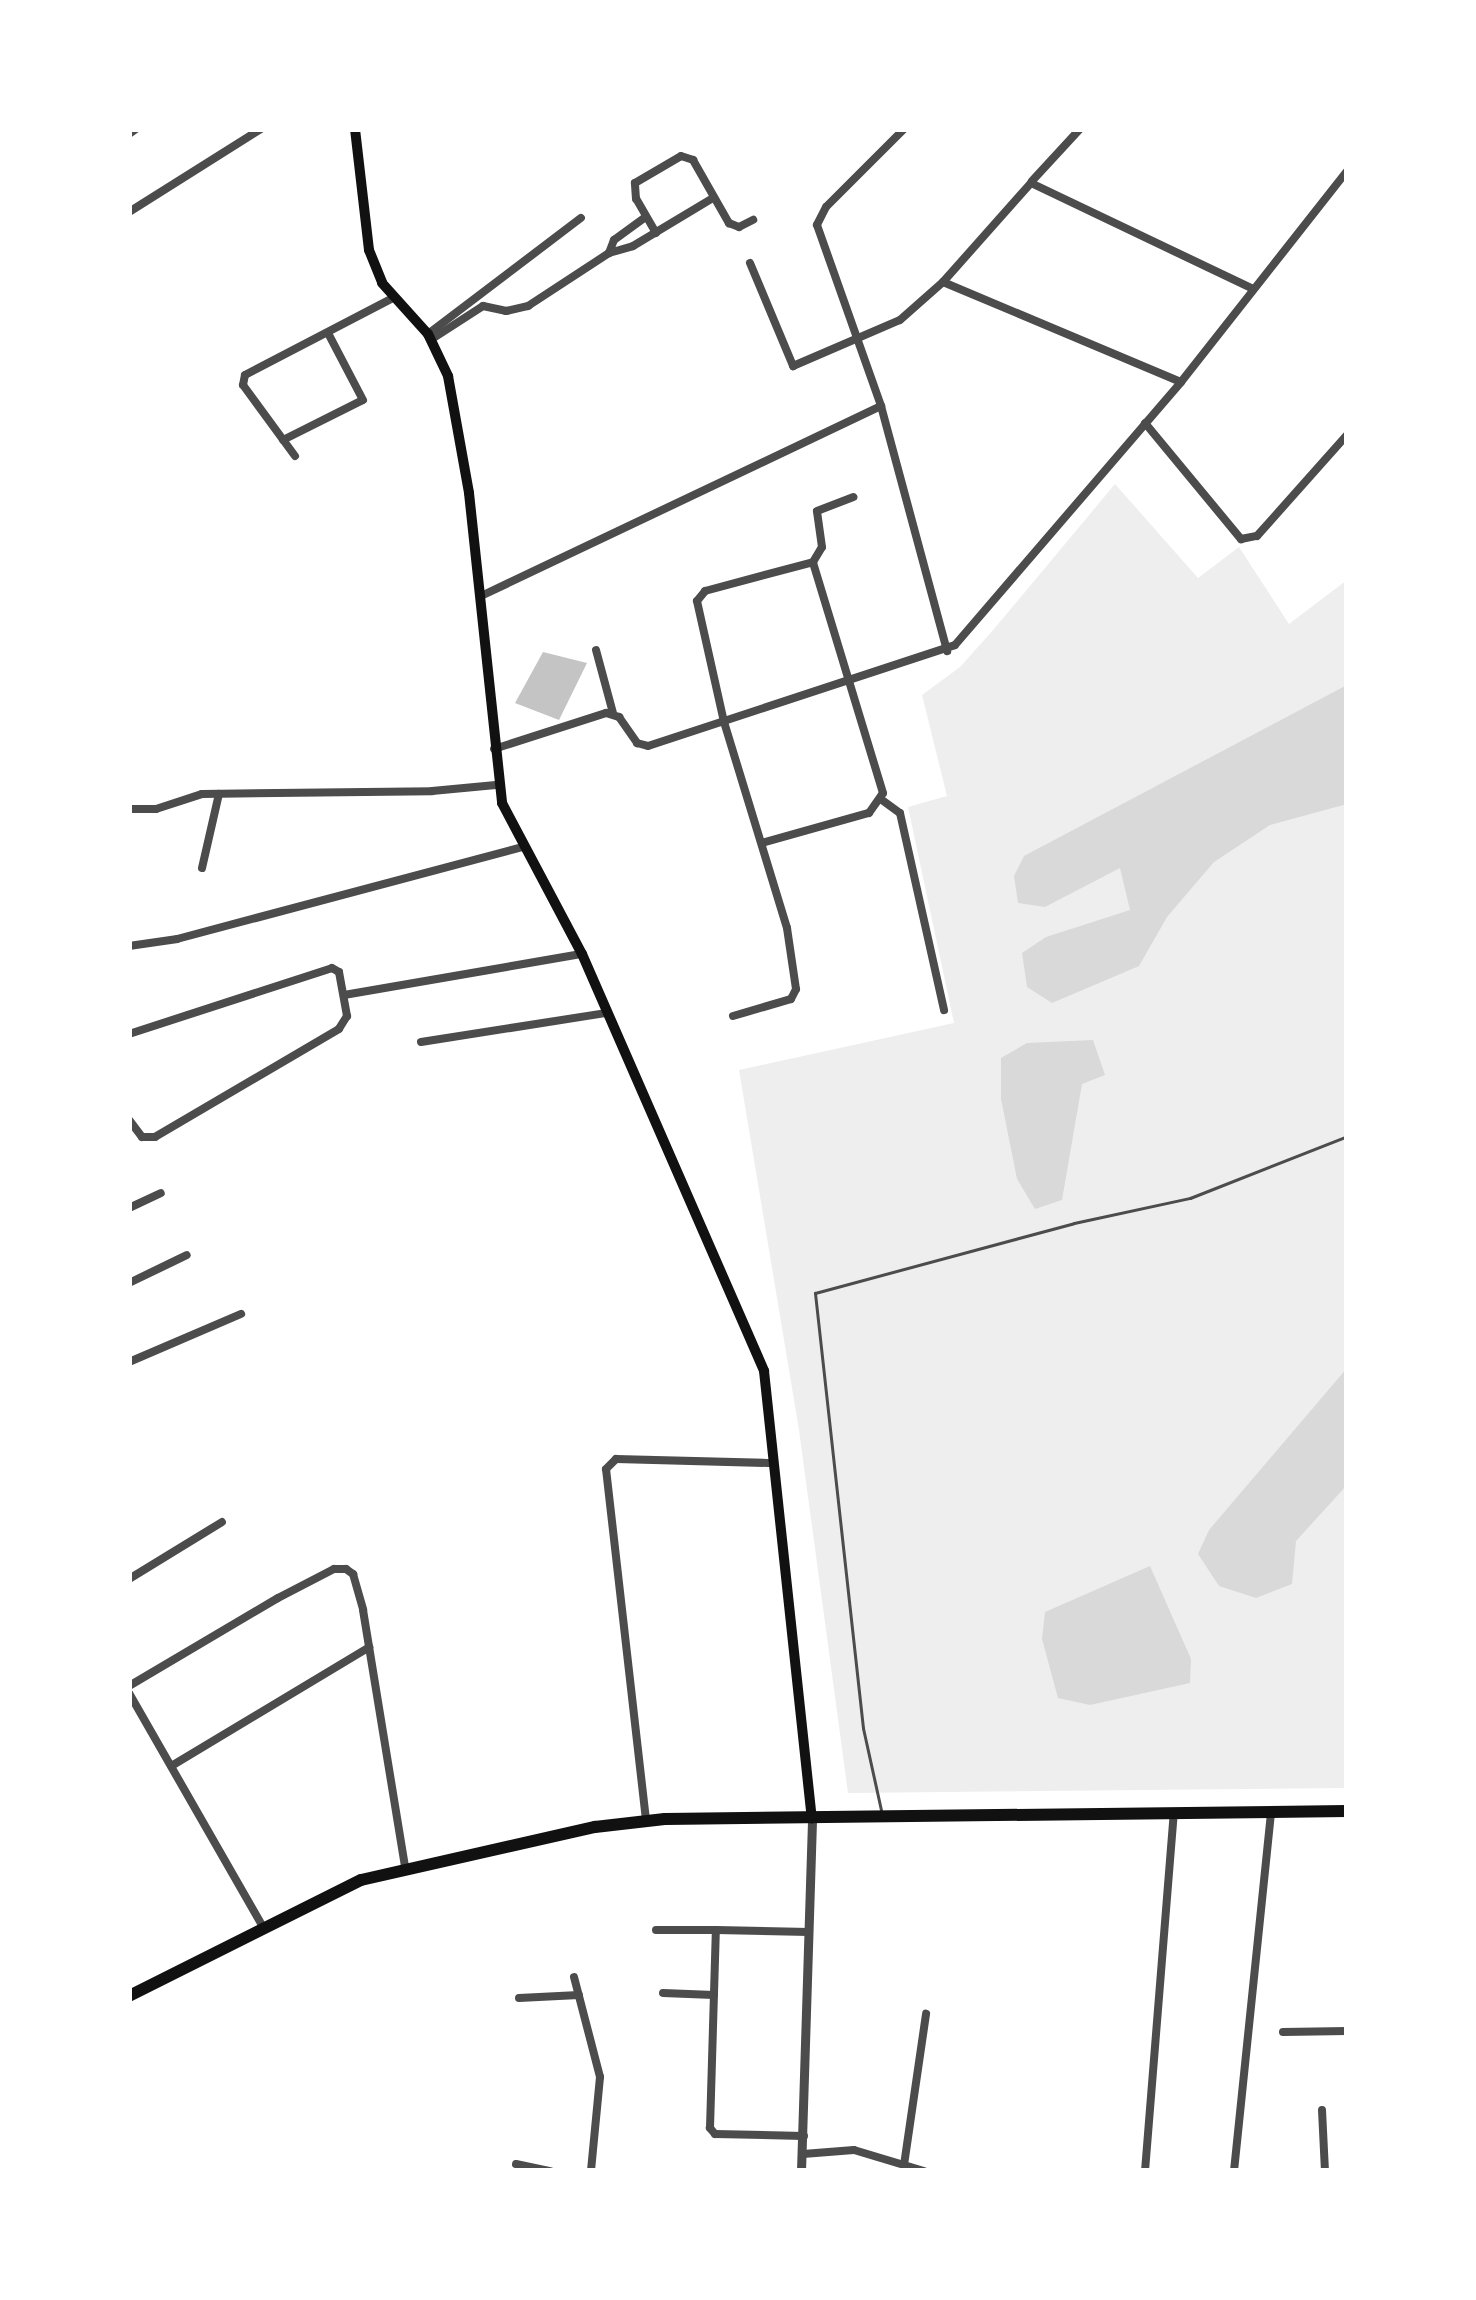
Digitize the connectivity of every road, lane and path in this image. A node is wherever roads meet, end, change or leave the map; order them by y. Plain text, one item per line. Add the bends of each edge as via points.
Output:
1 (261, 129) edge
2 (355, 129) edge
3 (904, 129) edge
4 (1079, 129) edge
5 (1347, 170) edge
6 (1031, 182) junction
7 (713, 198) junction
8 (129, 212) edge
9 (646, 217) junction
10 (581, 218) dead end
11 (753, 220) dead end
12 (656, 233) junction
13 (609, 253) junction
14 (750, 263) dead end
15 (943, 282) junction
16 (1253, 290) junction
17 (393, 298) junction
18 (328, 333) junction
19 (430, 337) junction
20 (859, 340) junction
21 (1181, 382) junction
22 (880, 406) junction
23 (1145, 423) junction
24 (1347, 435) edge
25 (283, 440) junction
26 (295, 456) dead end
27 (853, 497) dead end
28 (813, 562) junction
29 (481, 596) junction
30 (596, 650) dead end
31 (946, 651) junction
32 (845, 679) junction
33 (614, 713) junction
34 (724, 722) junction
35 (493, 750) junction
36 (496, 785) junction
37 (219, 794) junction
38 (881, 800) junction
39 (129, 808) edge
40 (762, 843) junction
41 (522, 847) junction
42 (202, 868) dead end
43 (129, 946) edge
44 (582, 954) junction
45 (344, 995) junction
46 (944, 1010) dead end
47 (608, 1012) junction
48 (733, 1016) dead end
49 (129, 1034) edge
50 (421, 1042) dead end
51 (129, 1120) edge
52 (1347, 1136) edge
53 (161, 1193) dead end
54 (129, 1208) edge
55 (187, 1256) dead end
56 (129, 1283) edge
57 (241, 1313) dead end
58 (129, 1362) edge
59 (775, 1463) junction
60 (222, 1522) dead end
61 (129, 1579) edge
62 (369, 1648) junction
63 (129, 1689) edge
64 (173, 1766) junction
65 (1347, 1811) edge
66 (1271, 1812) junction
67 (1174, 1814) junction
68 (812, 1818) junction
69 (883, 1818) junction
70 (646, 1820) junction
71 (405, 1867) junction
72 (264, 1929) junction
73 (656, 1930) dead end
74 (716, 1930) junction
75 (809, 1932) junction
76 (574, 1977) dead end
77 (663, 1993) dead end
78 (579, 1995) junction
79 (714, 1995) junction
80 (129, 1996) edge
81 (519, 1998) dead end
82 (926, 2014) dead end
83 (1347, 2031) edge
84 (1283, 2032) dead end
85 (1322, 2110) dead end
86 (803, 2136) junction
87 (802, 2155) junction
88 (516, 2164) dead end
89 (904, 2165) junction
90 (550, 2171) edge
91 (591, 2171) edge
92 (801, 2171) edge
93 (925, 2171) edge
94 (1145, 2171) edge
95 (1234, 2171) edge
96 (1325, 2171) edge

1 - 8 street
2 - 17 main road via 369,250
3 - 20 street via 817,225
4 - 6 street
5 - 16 street
6 - 15 street
6 - 16 street
7 - 9 street via 693,160 681,156 635,183
7 - 11 street via 733,226
7 - 12 street
9 - 12 street
9 - 13 street
10 - 19 street
12 - 13 street
13 - 19 street via 528,306 483,305
14 - 20 street via 793,366
15 - 20 street via 900,320
15 - 21 street
16 - 21 street
17 - 18 street
17 - 19 main road
18 - 25 street via 363,400
18 - 25 street via 243,378
19 - 29 main road via 448,376
20 - 22 street
21 - 23 street
22 - 29 street
22 - 31 street
23 - 24 street via 1241,539 1257,536
23 - 31 street
25 - 26 street
27 - 28 street via 817,511 822,547
28 - 32 street
28 - 34 street via 700,594
29 - 35 main road
30 - 33 street
31 - 32 street
32 - 34 street
32 - 38 street
33 - 34 street via 642,746
33 - 35 street
34 - 40 street
35 - 36 main road
36 - 37 street
36 - 41 main road
37 - 39 street
37 - 42 street
38 - 40 street via 868,813
38 - 46 street via 901,812
40 - 48 street via 796,993
41 - 43 street
41 - 44 main road
44 - 45 street
44 - 47 main road
45 - 49 street via 336,969 324,968
45 - 51 street via 347,1016 339,1029 155,1137 142,1137
47 - 50 street
47 - 59 main road via 760,1359
52 - 69 lane via 1190,1198 814,1293 863,1728
53 - 54 street
55 - 56 street
57 - 58 street
59 - 68 main road
59 - 70 street via 616,1459 606,1469
60 - 61 street
62 - 63 street via 353,1574 340,1567
62 - 64 street
62 - 71 street
63 - 64 street
64 - 72 street
65 - 66 main road
66 - 67 main road
66 - 95 street
67 - 69 main road
67 - 94 street
68 - 69 main road
68 - 70 main road
68 - 75 street
70 - 71 main road
71 - 72 main road
72 - 80 main road
73 - 74 street
74 - 75 street
74 - 79 street
75 - 86 street
76 - 78 street
77 - 79 street
78 - 81 street
78 - 91 street via 602,2096
79 - 86 street via 710,2131
82 - 89 street
83 - 84 street
85 - 96 street
86 - 87 street
87 - 89 street via 854,2150
87 - 92 street
88 - 90 street
89 - 93 street

